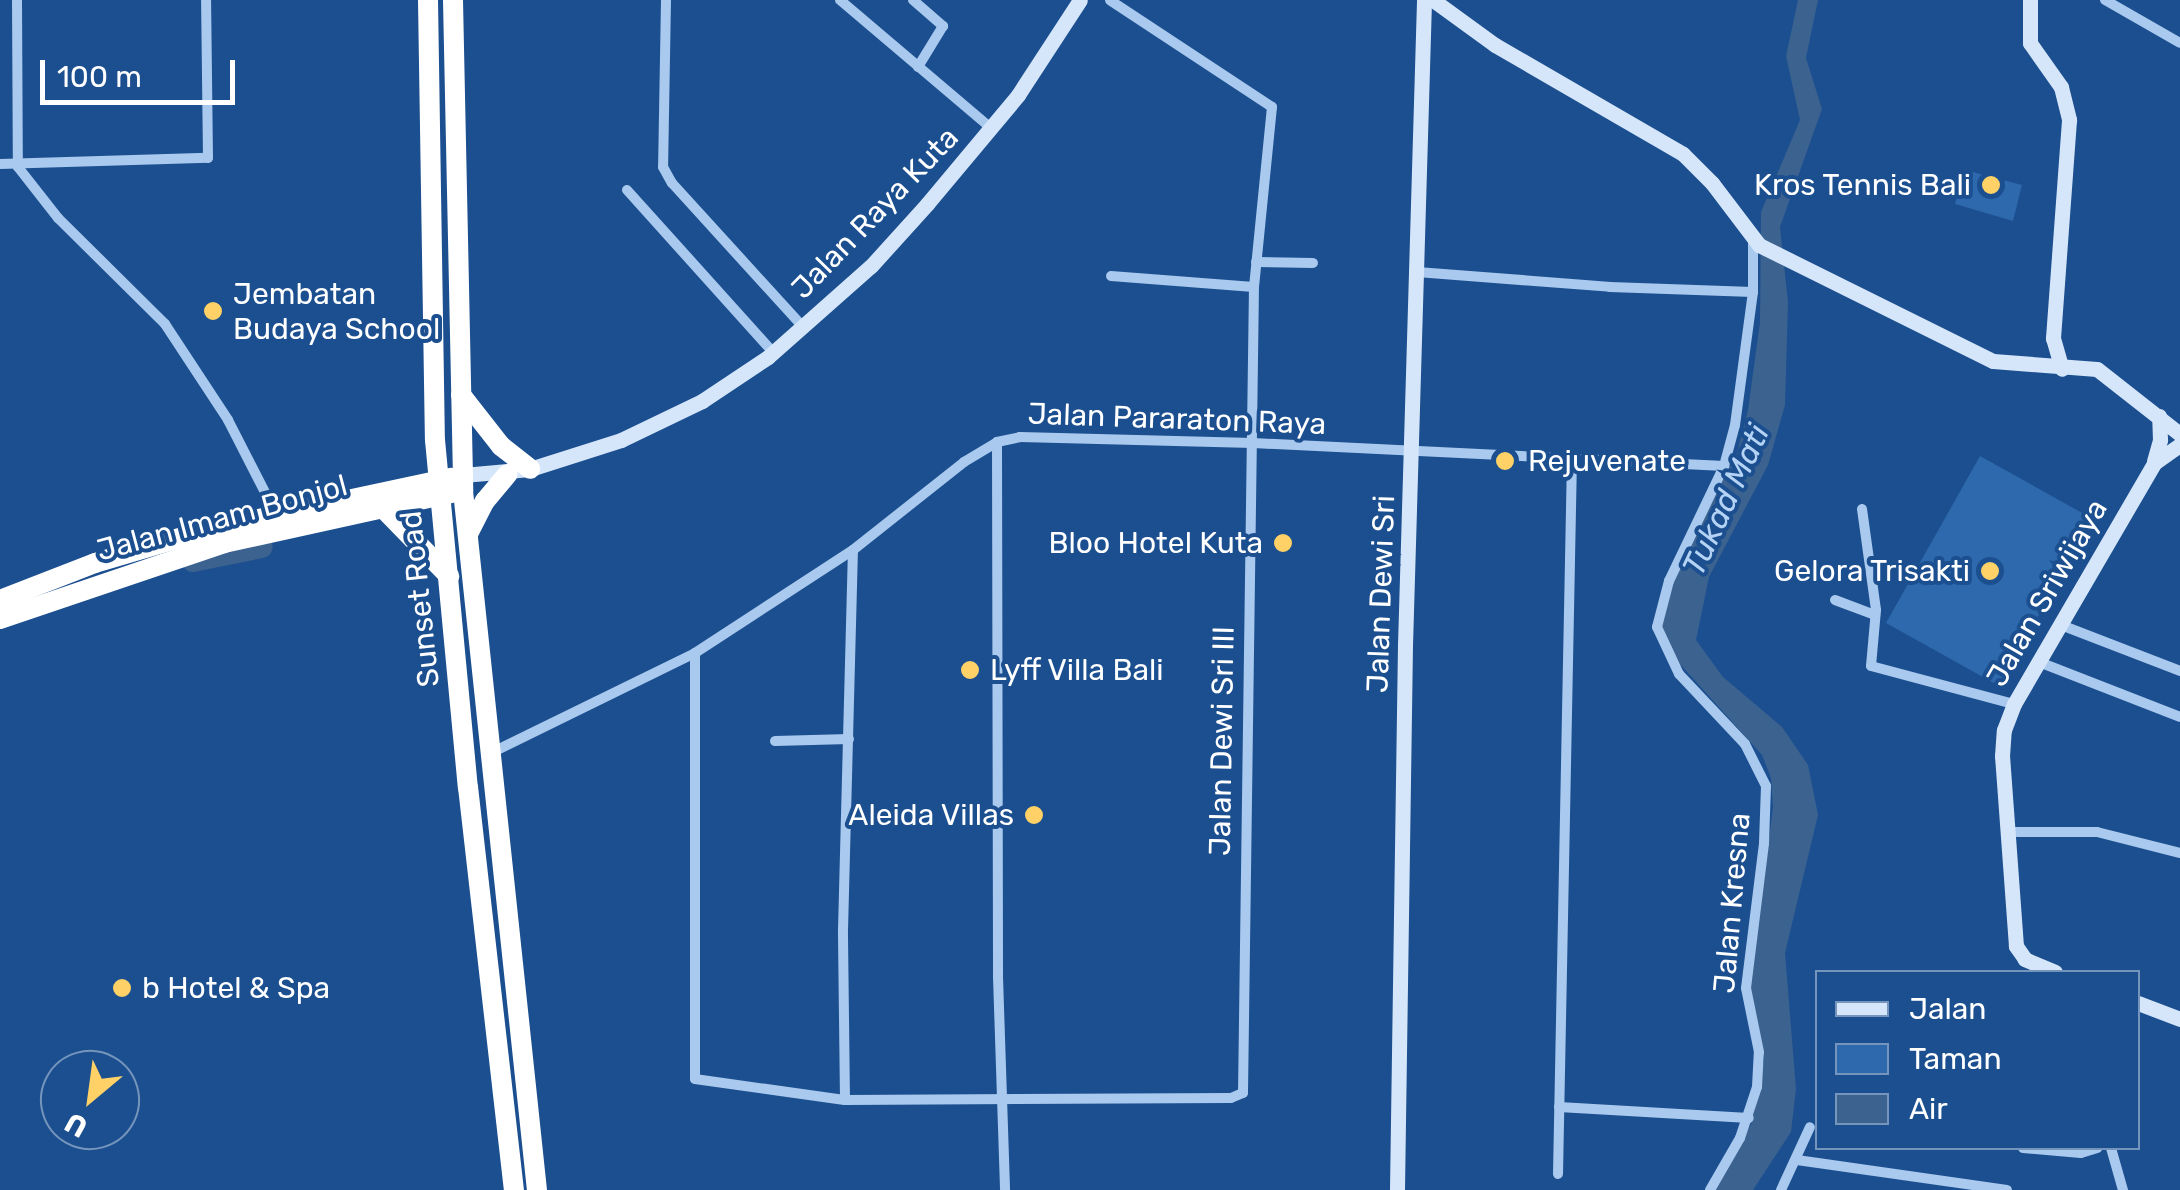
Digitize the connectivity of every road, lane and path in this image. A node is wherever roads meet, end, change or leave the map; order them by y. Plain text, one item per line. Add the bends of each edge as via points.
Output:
1 (17, 0) edge
2 (206, 0) edge
3 (428, 0) edge
4 (453, 0) edge
5 (666, 0) edge
6 (840, 0) edge
7 (914, 0) edge
8 (1080, 0) edge
9 (1110, 0) edge
10 (2030, 0) edge
11 (2105, 0) edge
12 (1438, 4) edge
13 (1424, 8) edge
14 (2180, 44) edge
15 (454, 46) junction
16 (430, 49) junction
17 (918, 67) junction
18 (992, 129) junction
19 (0, 164) edge
20 (18, 167) junction
21 (627, 190) dead end
22 (1756, 243) junction
23 (1256, 262) junction
24 (1312, 263) dead end
25 (1417, 272) junction
26 (1111, 276) dead end
27 (1254, 287) junction
28 (1753, 292) junction
29 (803, 327) junction
30 (774, 352) junction
31 (2062, 369) junction
32 (461, 395) junction
33 (2159, 416) junction
34 (2180, 434) edge
35 (998, 442) junction
36 (1252, 443) junction
37 (2180, 446) edge
38 (1412, 452) junction
39 (1572, 461) junction
40 (2154, 463) junction
41 (1724, 466) junction
42 (530, 469) junction
43 (502, 475) junction
44 (463, 483) junction
45 (439, 488) junction
46 (381, 506) junction
47 (1862, 510) dead end
48 (276, 514) junction
49 (467, 534) junction
50 (853, 550) junction
51 (448, 576) junction
52 (0, 600) edge
53 (1835, 600) dead end
54 (1875, 615) junction
55 (0, 619) edge
56 (2061, 625) junction
57 (695, 652) junction
58 (2038, 662) junction
59 (2180, 671) edge
60 (2014, 704) junction
61 (2180, 717) edge
62 (849, 739) junction
63 (775, 741) dead end
64 (490, 754) junction
65 (2008, 832) junction
66 (2180, 854) edge
67 (2050, 970) edge
68 (2140, 1004) edge
69 (2180, 1019) edge
70 (1000, 1097) junction
71 (845, 1100) junction
72 (1559, 1107) junction
73 (1749, 1118) junction
74 (1810, 1127) dead end
75 (2046, 1150) edge
76 (2091, 1150) edge
77 (2112, 1150) edge
78 (1798, 1160) junction
79 (1558, 1174) dead end
80 (514, 1190) edge
81 (537, 1190) edge
82 (1005, 1190) edge
83 (1398, 1190) edge
84 (1710, 1190) edge
85 (1781, 1190) edge
86 (2007, 1190) edge
87 (2123, 1190) edge

1 - 20 street
2 - 20 street via 208,158
3 - 16 highway, Sunset Road
4 - 15 highway, Sunset Road
5 - 29 street via 663,166
6 - 17 street
7 - 17 street via 943,26
8 - 18 street, Jalan Raya Kuta
9 - 23 street, Jalan Dewi Sri III via 1272,107
10 - 31 street via 2030,43 2060,87 2069,120 2054,338
11 - 14 street
12 - 13 street
12 - 22 street via 1495,45 1683,154
13 - 25 street, Jalan Dewi Sri
15 - 16 highway
15 - 32 highway, Sunset Road
16 - 45 highway, Sunset Road
17 - 18 street
18 - 29 street, Jalan Raya Kuta via 871,266
19 - 20 street
20 - 48 street via 58,218 165,324 228,420
21 - 30 street
22 - 28 street, Jalan Kresna
22 - 31 street via 1976,354
23 - 24 street
23 - 27 street, Jalan Dewi Sri III
25 - 28 street
25 - 38 street, Jalan Dewi Sri
26 - 27 street
27 - 36 street, Jalan Dewi Sri III
28 - 41 street, Jalan Kresna
29 - 30 street, Jalan Raya Kuta
30 - 42 street, Jalan Raya Kuta via 657,424
31 - 33 street via 2097,369
32 - 42 highway via 501,446
32 - 44 highway, Sunset Road
33 - 34 street
33 - 40 street, Jalan Sriwijaya
35 - 36 street, Jalan Pararaton Raya via 1020,437
35 - 50 street, Jalan Pararaton Raya
35 - 70 street
36 - 38 street, Jalan Pararaton Raya
36 - 70 street, Jalan Dewi Sri III via 1244,1093
37 - 40 street, Jalan Sriwijaya
38 - 39 street, Jalan Pararaton Raya
38 - 83 street, Jalan Dewi Sri
39 - 41 street, Jalan Pararaton Raya
39 - 72 street
40 - 56 street, Jalan Sriwijaya
41 - 73 street, Jalan Kresna via 1669,581 1657,627 1679,674 1745,744 1766,786 1746,988 1759,1052
42 - 43 street, Jalan Raya Kuta
43 - 44 street, Jalan Raya Kuta via 481,487
43 - 49 highway
44 - 45 highway, Jalan Imam Bonjol
44 - 49 highway, Sunset Road
45 - 46 highway, Jalan Imam Bonjol
45 - 48 highway, Jalan Imam Bonjol
45 - 51 highway, Sunset Road
46 - 51 highway
46 - 55 highway, Jalan Imam Bonjol via 224,542
47 - 54 street
48 - 52 highway, Jalan Imam Bonjol via 95,563
49 - 64 highway, Sunset Road
50 - 57 street, Jalan Pararaton Raya
50 - 62 street
51 - 80 highway, Sunset Road
53 - 54 street
54 - 60 street via 1873,668
56 - 58 street, Jalan Sriwijaya
56 - 59 street
57 - 64 street, Jalan Pararaton Raya
57 - 71 street via 693,1073 704,1084
58 - 60 street, Jalan Sriwijaya
58 - 61 street
60 - 65 street, Jalan Sriwijaya via 2002,744
62 - 63 street
62 - 71 street
64 - 81 highway, Sunset Road
65 - 66 street via 2098,832
65 - 67 street, Jalan Sriwijaya via 2016,946 2025,959
68 - 69 street
70 - 71 street
70 - 82 street
72 - 73 street
72 - 79 street
73 - 84 street, Jalan Kresna
74 - 78 street
75 - 76 street
77 - 87 street
78 - 85 street
78 - 86 street

